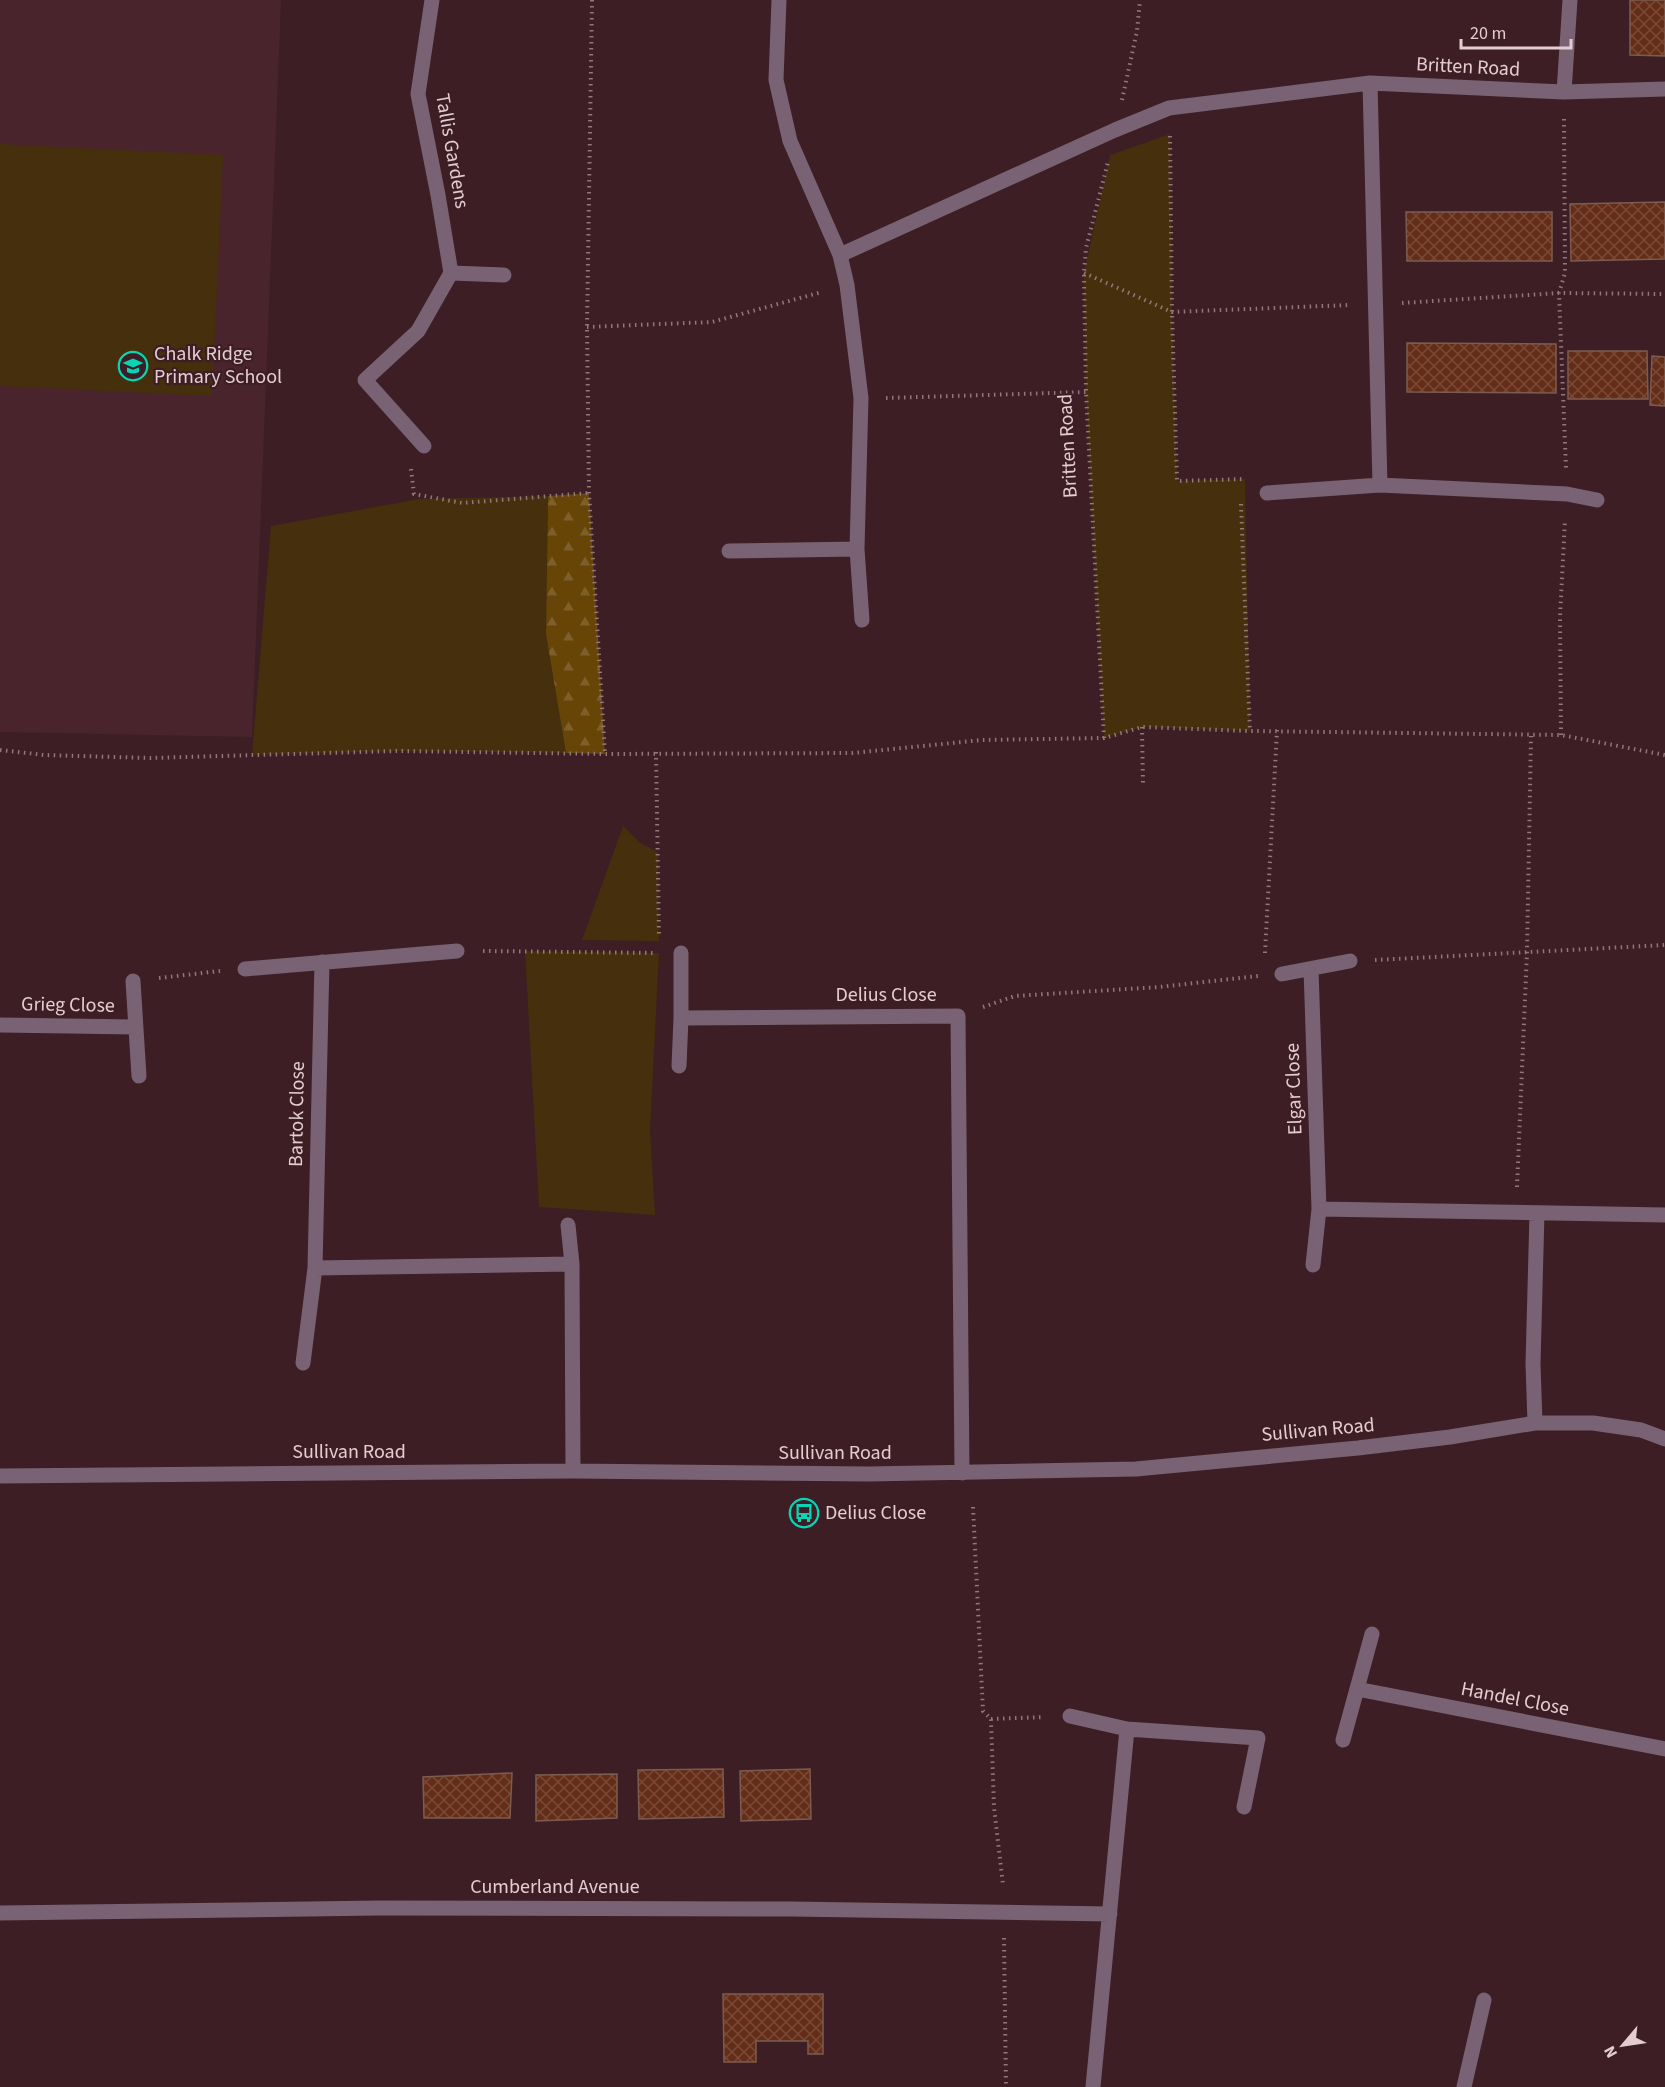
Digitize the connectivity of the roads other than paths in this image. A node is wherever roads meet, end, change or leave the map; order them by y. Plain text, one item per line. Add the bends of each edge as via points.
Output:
1 (432, 0) edge
2 (779, 0) edge
3 (1570, 0) edge
4 (1370, 83) junction
5 (1665, 89) edge
6 (1564, 92) junction
7 (840, 255) junction
8 (450, 273) junction
9 (504, 275) dead end
10 (424, 446) dead end
11 (1380, 485) junction
12 (1267, 493) dead end
13 (1597, 500) dead end
14 (857, 549) junction
15 (729, 552) dead end
16 (862, 620) dead end
17 (457, 951) road end
18 (681, 953) road end
19 (322, 962) junction
20 (1350, 962) road end
21 (245, 969) road end
22 (1311, 969) junction
23 (1282, 974) road end
24 (133, 981) road end
25 (681, 1018) junction
26 (0, 1025) edge
27 (135, 1027) junction
28 (679, 1066) dead end
29 (139, 1076) dead end
30 (1319, 1209) junction
31 (1537, 1213) junction
32 (1665, 1215) edge
33 (568, 1225) dead end
34 (572, 1264) junction
35 (1313, 1265) dead end
36 (315, 1268) junction
37 (303, 1364) dead end
38 (1535, 1423) junction
39 (1665, 1438) edge
40 (573, 1471) junction
41 (962, 1473) junction
42 (0, 1476) edge
43 (1372, 1634) dead end
44 (1357, 1689) junction
45 (1070, 1716) road end
46 (1127, 1729) junction
47 (1342, 1740) dead end
48 (1665, 1749) edge
49 (1244, 1807) dead end
50 (0, 1912) edge
51 (1110, 1914) junction
52 (1484, 2000) dead end
53 (1093, 2087) edge
54 (1464, 2087) edge

1 - 8 street, Tallis Gardens via 418,94
2 - 7 street via 776,81 790,141
3 - 6 street
4 - 6 street, Britten Road
4 - 7 street, Britten Road via 1169,108
4 - 11 street
5 - 6 street, Britten Road
7 - 14 street via 861,398
8 - 9 street
8 - 10 street via 418,331 365,380
11 - 12 street
11 - 13 street via 1567,494
14 - 15 street
14 - 16 street
17 - 19 street
18 - 25 street
19 - 21 street
19 - 36 street, Bartok Close
20 - 22 street
22 - 23 street
22 - 30 street, Elgar Close
24 - 27 street, Grieg Close
25 - 28 street
25 - 41 street, Delius Close via 958,1016
26 - 27 street, Grieg Close
27 - 29 street, Grieg Close
30 - 31 street
30 - 35 street, Elgar Close
31 - 32 street
31 - 38 street
33 - 34 street
34 - 36 street
34 - 40 street
36 - 37 street, Bartok Close
38 - 39 street, Sullivan Road via 1593,1423
38 - 41 street, Sullivan Road via 1358,1448 1136,1469
40 - 41 street, Sullivan Road
40 - 42 street, Sullivan Road
43 - 44 street
44 - 47 street
44 - 48 street, Handel Close
45 - 46 street
46 - 49 street via 1258,1738
46 - 51 street
50 - 51 street, Cumberland Avenue via 427,1908
51 - 53 street
52 - 54 street

